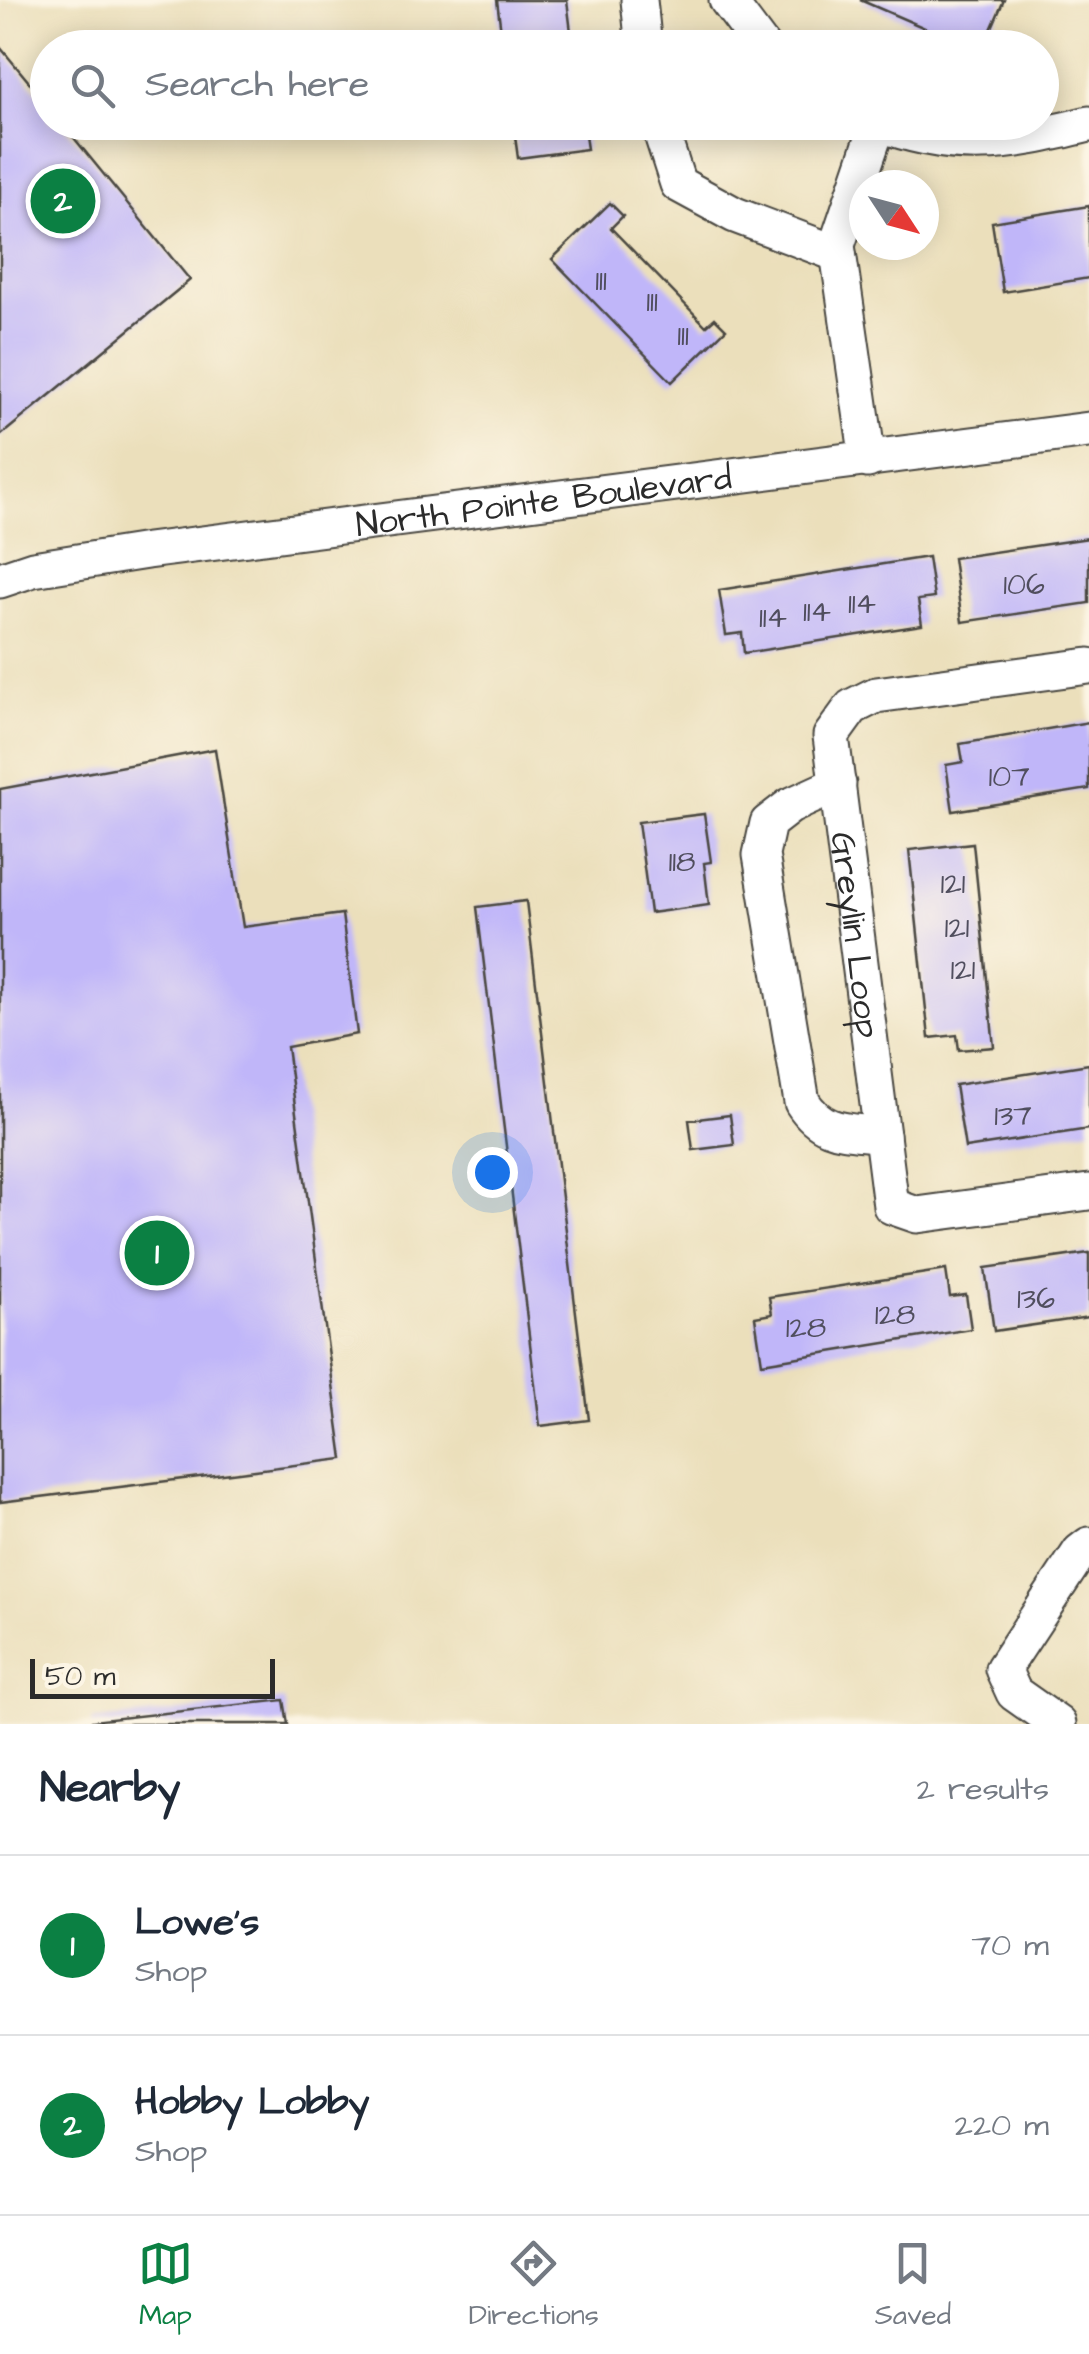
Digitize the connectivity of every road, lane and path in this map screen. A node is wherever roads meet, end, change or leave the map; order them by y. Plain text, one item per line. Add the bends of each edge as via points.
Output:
1 (640, 0) edge
2 (727, 0) edge
3 (642, 30) edge
4 (750, 30) edge
5 (1089, 124) edge
6 (1059, 132) edge
7 (664, 140) edge
8 (871, 140) edge
9 (938, 140) edge
10 (1025, 140) edge
11 (838, 254) junction
12 (1089, 430) edge
13 (868, 460) junction
14 (0, 580) edge
15 (1089, 666) edge
16 (838, 784) junction
17 (882, 1135) junction
18 (1089, 1192) edge
19 (1089, 1545) edge
20 (1058, 1724) edge

1 - 3 street
2 - 4 street
5 - 6 street
7 - 11 street via 678,184 735,215
8 - 11 street
9 - 10 street
11 - 13 street
12 - 13 street, North Pointe Boulevard
13 - 14 street, North Pointe Boulevard via 148,550 32,568
15 - 16 street, Greylin Loop via 876,695 852,707 832,736
16 - 17 street, Greylin Loop
16 - 17 street via 768,824 761,856 802,1102 828,1128
17 - 18 street, Greylin Loop via 890,1206 918,1215
19 - 20 street via 1003,1669 1014,1693

